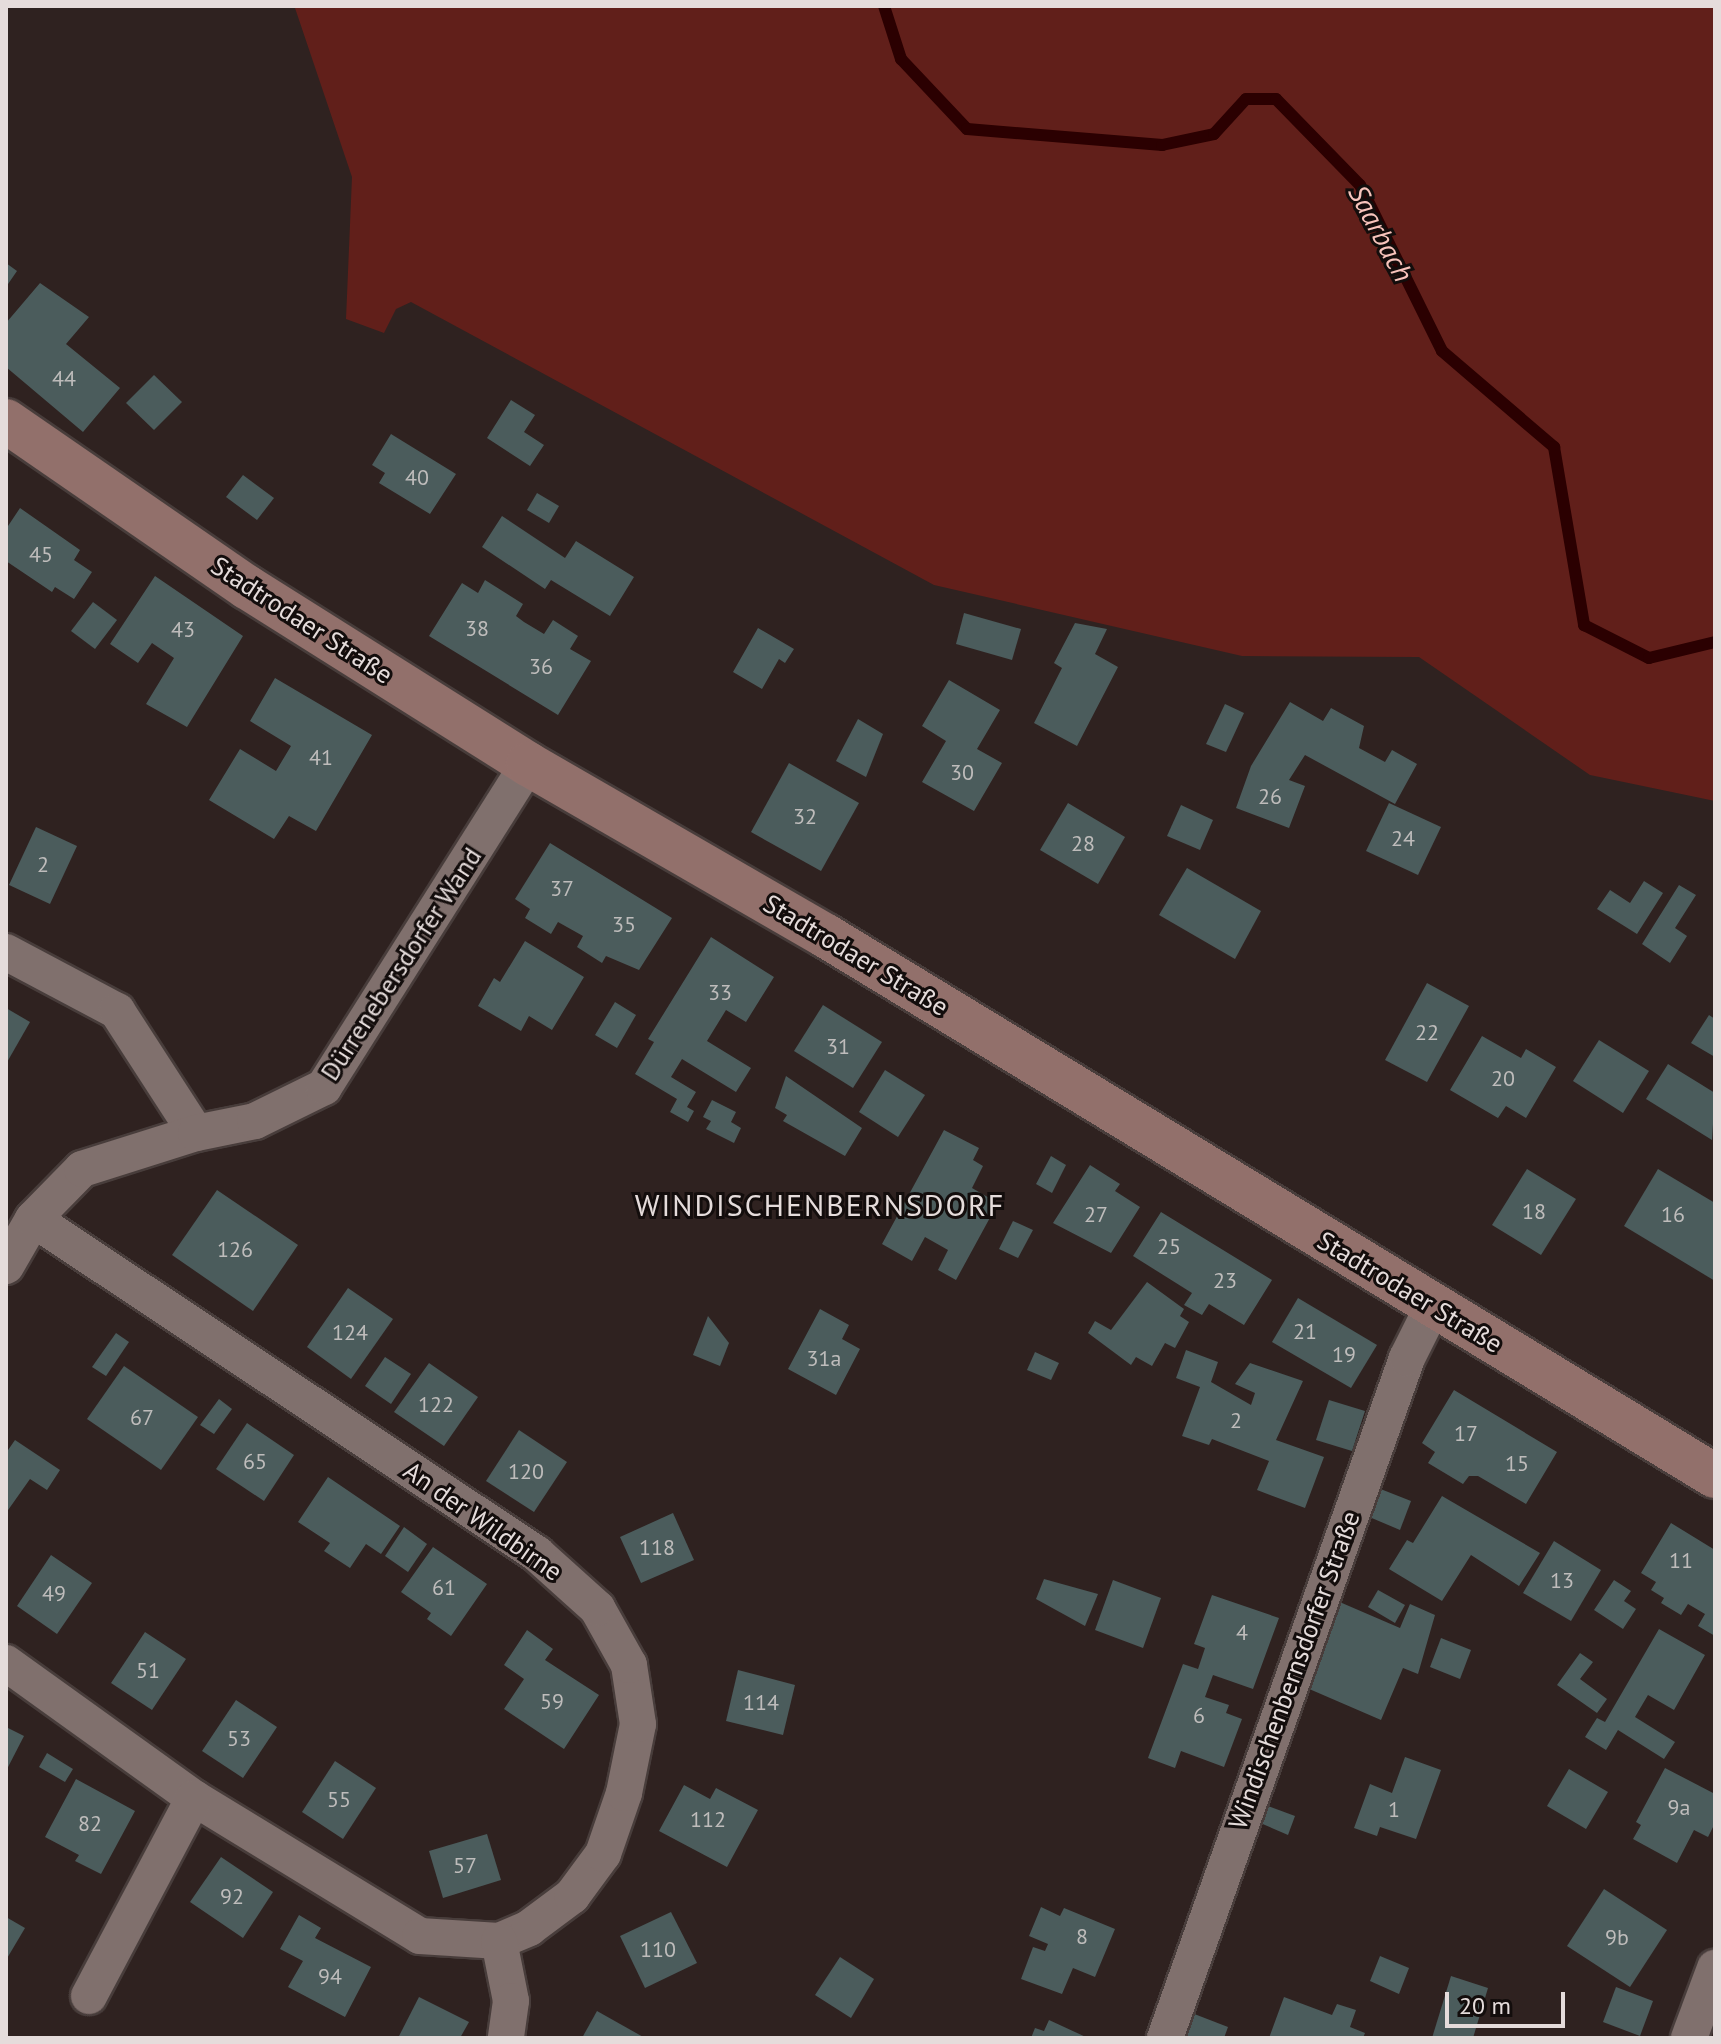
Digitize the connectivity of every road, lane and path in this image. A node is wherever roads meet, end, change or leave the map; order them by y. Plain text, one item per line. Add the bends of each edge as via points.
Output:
1 (6, 421) edge
2 (528, 764) junction
3 (6, 952) edge
4 (196, 1133) junction
5 (33, 1219) junction
6 (6, 1266) edge
7 (1433, 1306) junction
8 (1715, 1476) edge
9 (6, 1663) edge
10 (194, 1798) junction
11 (499, 1941) junction
12 (1715, 1968) edge
13 (89, 1996) dead end
14 (506, 2038) edge
15 (1165, 2038) edge
16 (1689, 2038) edge

1 - 2 main road, Stadtrodaer Straße via 247,587
2 - 4 street, Dürrenebersdorfer Wand via 324,1087 255,1121
2 - 7 main road, Stadtrodaer Straße via 826,936
3 - 4 street via 117,1011
4 - 5 street, Dürrenebersdorfer Wand via 82,1169
5 - 6 street, Dürrenebersdorfer Wand
5 - 11 street, An der Wildbirne via 537,1554 597,1608 629,1665 638,1724 624,1793 603,1854 572,1896 529,1928
7 - 8 main road, Stadtrodaer Straße
7 - 15 street, Windischenbernsdorfer Straße via 1407,1358
9 - 10 street, An der Wildbirne
10 - 11 street, An der Wildbirne via 420,1936
10 - 13 street
11 - 14 street via 511,2001
12 - 16 street

